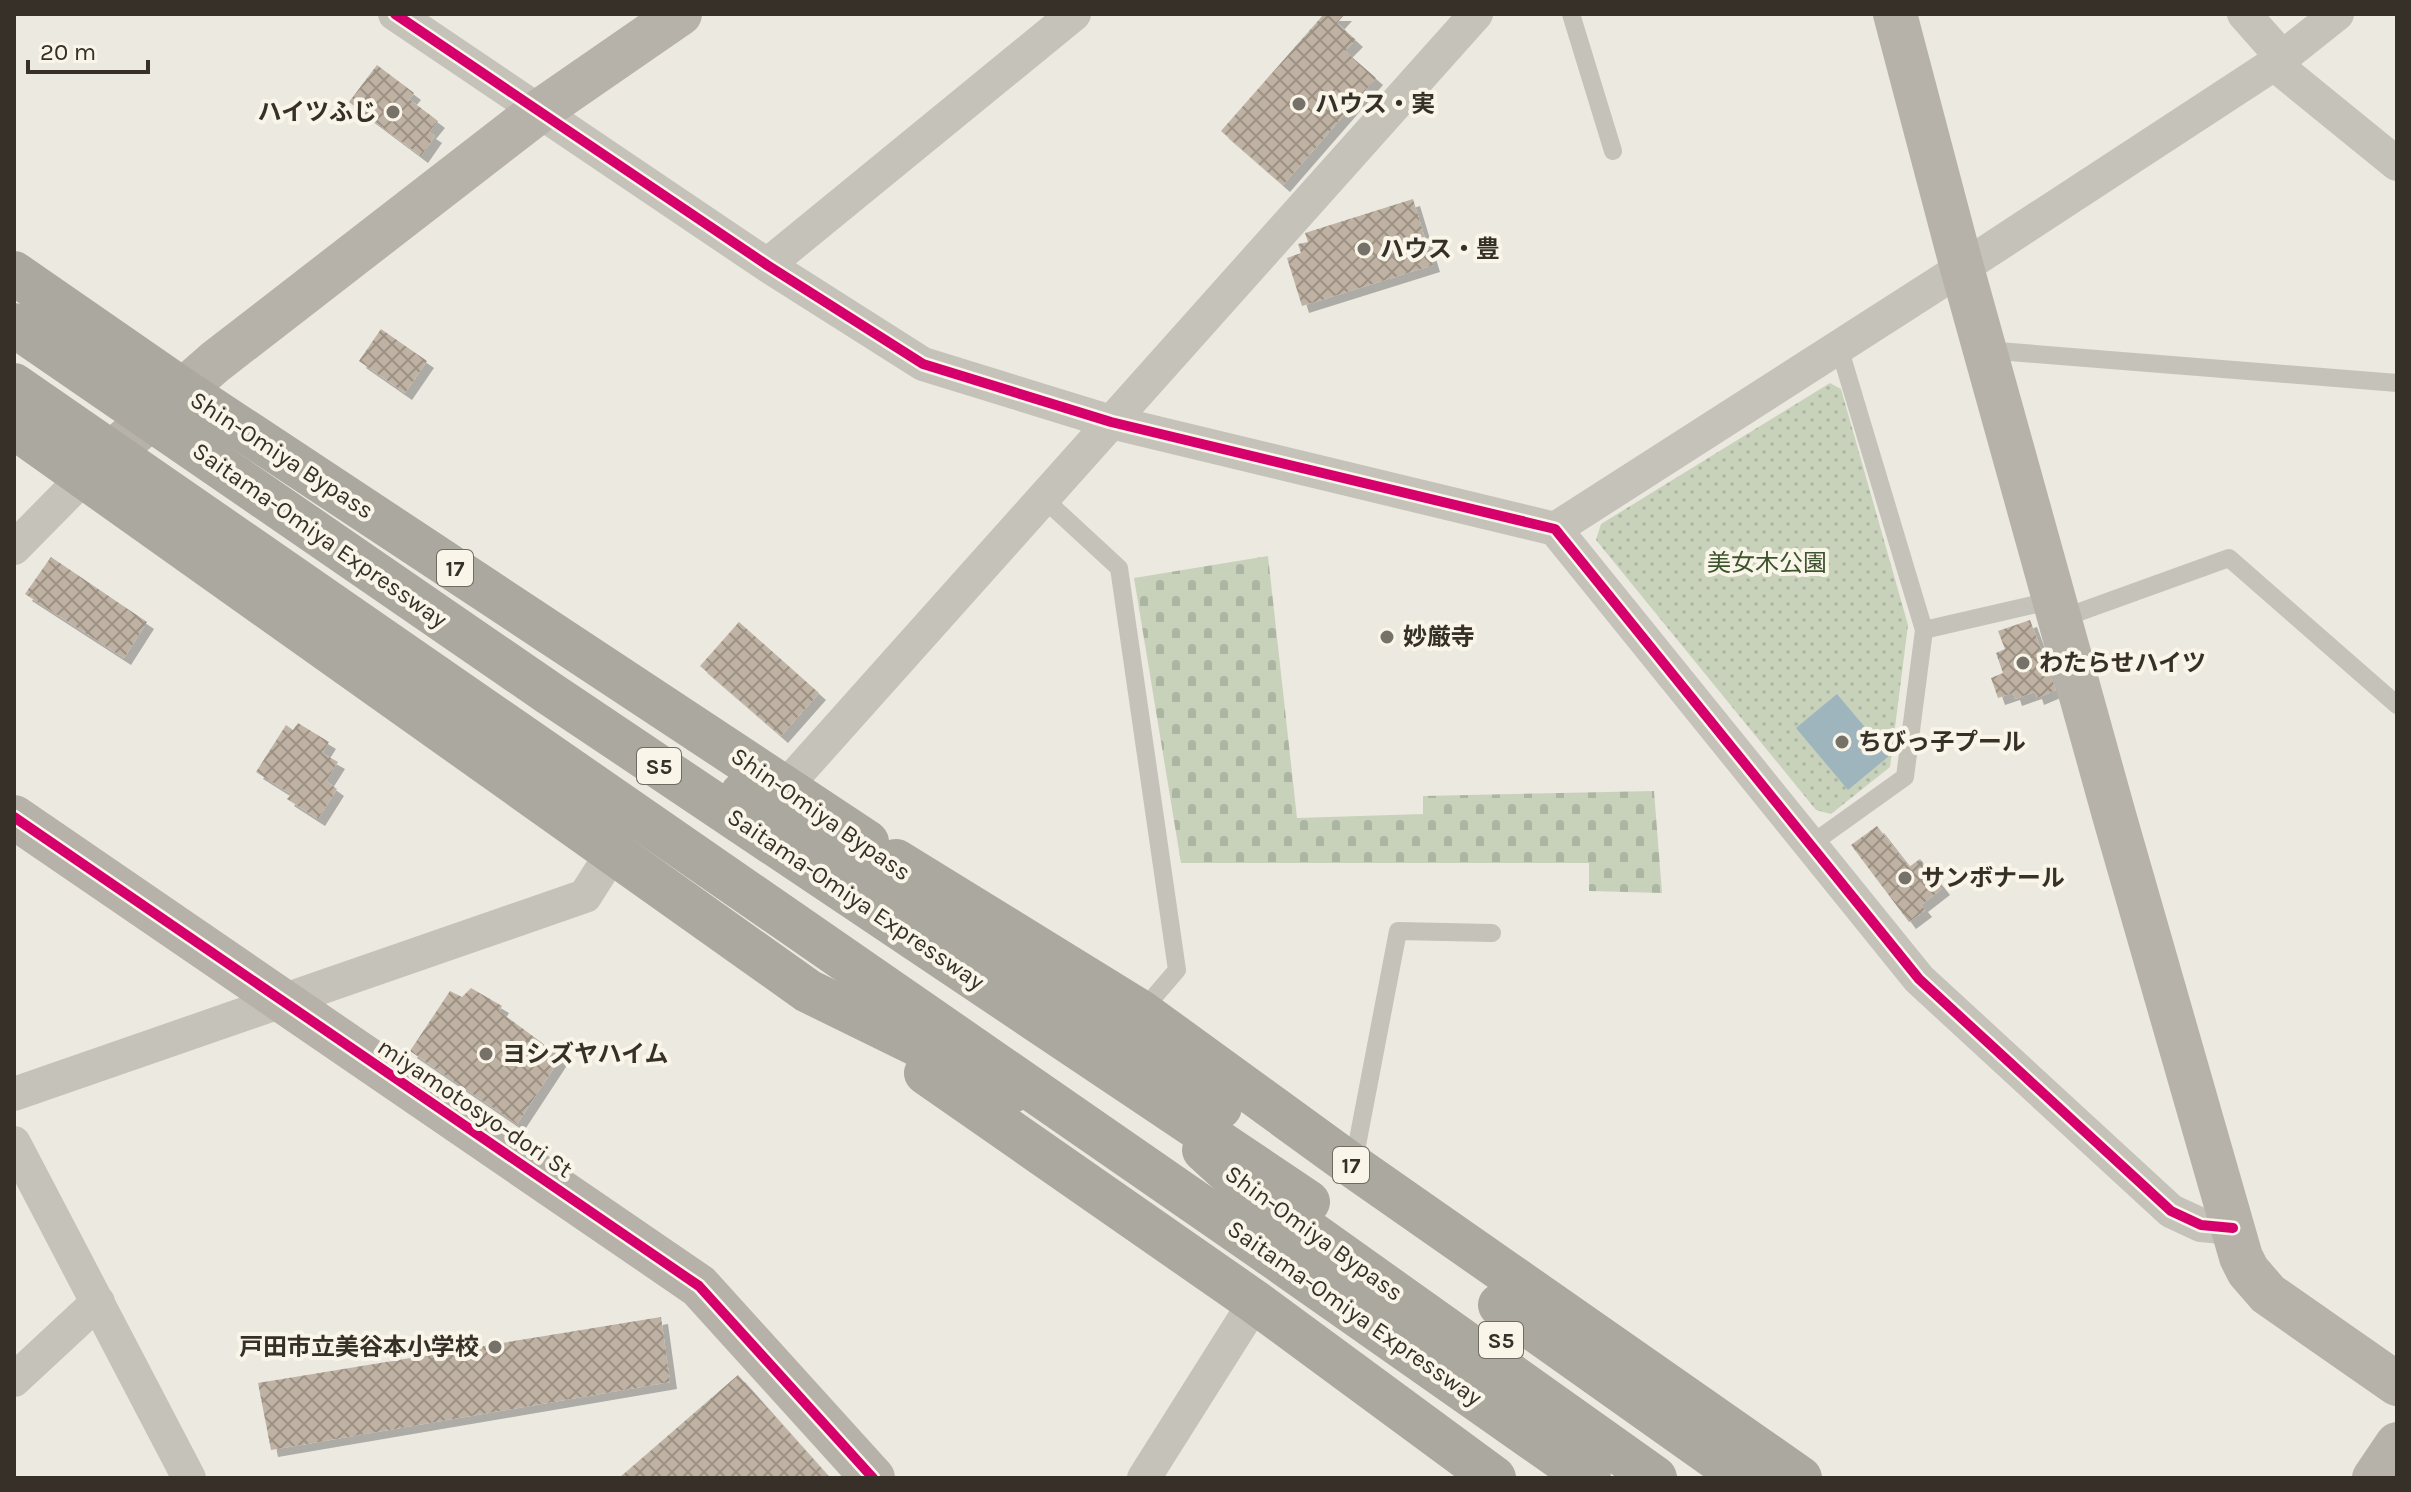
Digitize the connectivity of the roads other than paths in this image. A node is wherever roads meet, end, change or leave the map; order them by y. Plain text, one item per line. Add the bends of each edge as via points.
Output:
1 (395, 14) edge
2 (680, 14) edge
3 (1074, 14) edge
4 (1476, 14) edge
5 (1571, 14) edge
6 (1895, 14) edge
7 (2244, 14) edge
8 (2337, 14) edge
9 (2278, 61) junction
10 (538, 112) junction
11 (1613, 151) dead end
12 (2397, 164) edge
13 (767, 265) junction
14 (1962, 268) junction
15 (14, 273) edge
16 (14, 325) edge
17 (1839, 347) junction
18 (1986, 350) junction
19 (2397, 383) edge
20 (14, 385) edge
21 (183, 390) junction
22 (1111, 422) junction
23 (14, 427) edge
24 (85, 476) junction
25 (1043, 498) junction
26 (1555, 529) junction
27 (14, 548) edge
28 (2058, 609) junction
29 (1924, 630) junction
30 (549, 693) junction
31 (2397, 705) edge
32 (516, 731) junction
33 (786, 786) junction
34 (14, 817) edge
35 (1810, 845) junction
36 (613, 852) junction
37 (896, 861) junction
38 (1492, 933) dead end
39 (808, 991) junction
40 (282, 1000) junction
41 (1141, 1012) junction
42 (14, 1094) edge
43 (14, 1143) edge
44 (1353, 1166) junction
45 (2233, 1228) junction
46 (98, 1302) junction
47 (1255, 1302) junction
48 (14, 1380) edge
49 (2397, 1384) edge
50 (2397, 1444) edge
51 (189, 1478) edge
52 (873, 1478) edge
53 (1144, 1478) edge
54 (1494, 1478) edge
55 (1536, 1478) edge
56 (1589, 1478) edge
57 (1622, 1478) edge
58 (1655, 1478) edge
59 (1695, 1478) edge
60 (1744, 1478) edge
61 (1800, 1478) edge
62 (2374, 1478) edge

1 - 10 street
2 - 10 street
3 - 13 street
4 - 22 street
5 - 11 lane
6 - 14 street
7 - 9 street
8 - 9 street
9 - 12 street
9 - 14 street
10 - 13 street
10 - 21 street
13 - 22 street via 923,364
14 - 17 street
14 - 18 street
15 - 21 highway, Shin-Omiya Bypass / 17
16 - 30 highway, Saitama-Omiya Expressway / S5, bridge
17 - 26 street
17 - 29 lane
18 - 19 lane
18 - 28 street
20 - 32 highway, Saitama-Omiya Expressway / S5, bridge
21 - 24 street
21 - 33 highway, Shin-Omiya Bypass / 17
22 - 25 street
22 - 26 street
23 - 24 highway, Shin-Omiya Bypass
24 - 27 street
24 - 36 highway, Shin-Omiya Bypass
25 - 33 street
25 - 41 lane via 1119,568 1177,970
26 - 35 street
28 - 29 lane
28 - 31 lane via 2229,558
28 - 45 street
29 - 35 lane via 1905,777
30 - 59 highway, Saitama-Omiya Expressway / S5, bridge via 1308,1202
30 - 60 highway, bridge via 828,838 1326,1180
32 - 55 highway, bridge via 756,932 1254,1272
32 - 56 highway, Saitama-Omiya Expressway / S5, bridge
33 - 37 highway, Shin-Omiya Bypass / 17
34 - 40 street, miyamotosyo-dori St
35 - 45 street via 1919,979 2171,1211 2201,1225
36 - 39 highway, Shin-Omiya Bypass
36 - 40 street via 585,896
37 - 41 highway, 17
37 - 58 highway, Shin-Omiya Bypass / 17 via 1238,1181
38 - 44 lane via 1398,931
39 - 47 highway
39 - 57 highway, Shin-Omiya Bypass via 1225,1196
40 - 42 street
40 - 52 street, miyamotosyo-dori St via 699,1286
41 - 44 highway, 17
43 - 46 street
44 - 61 highway, 17
45 - 49 street via 2248,1271 2268,1294
46 - 48 street
46 - 51 street
47 - 53 street
47 - 54 highway
50 - 62 street

